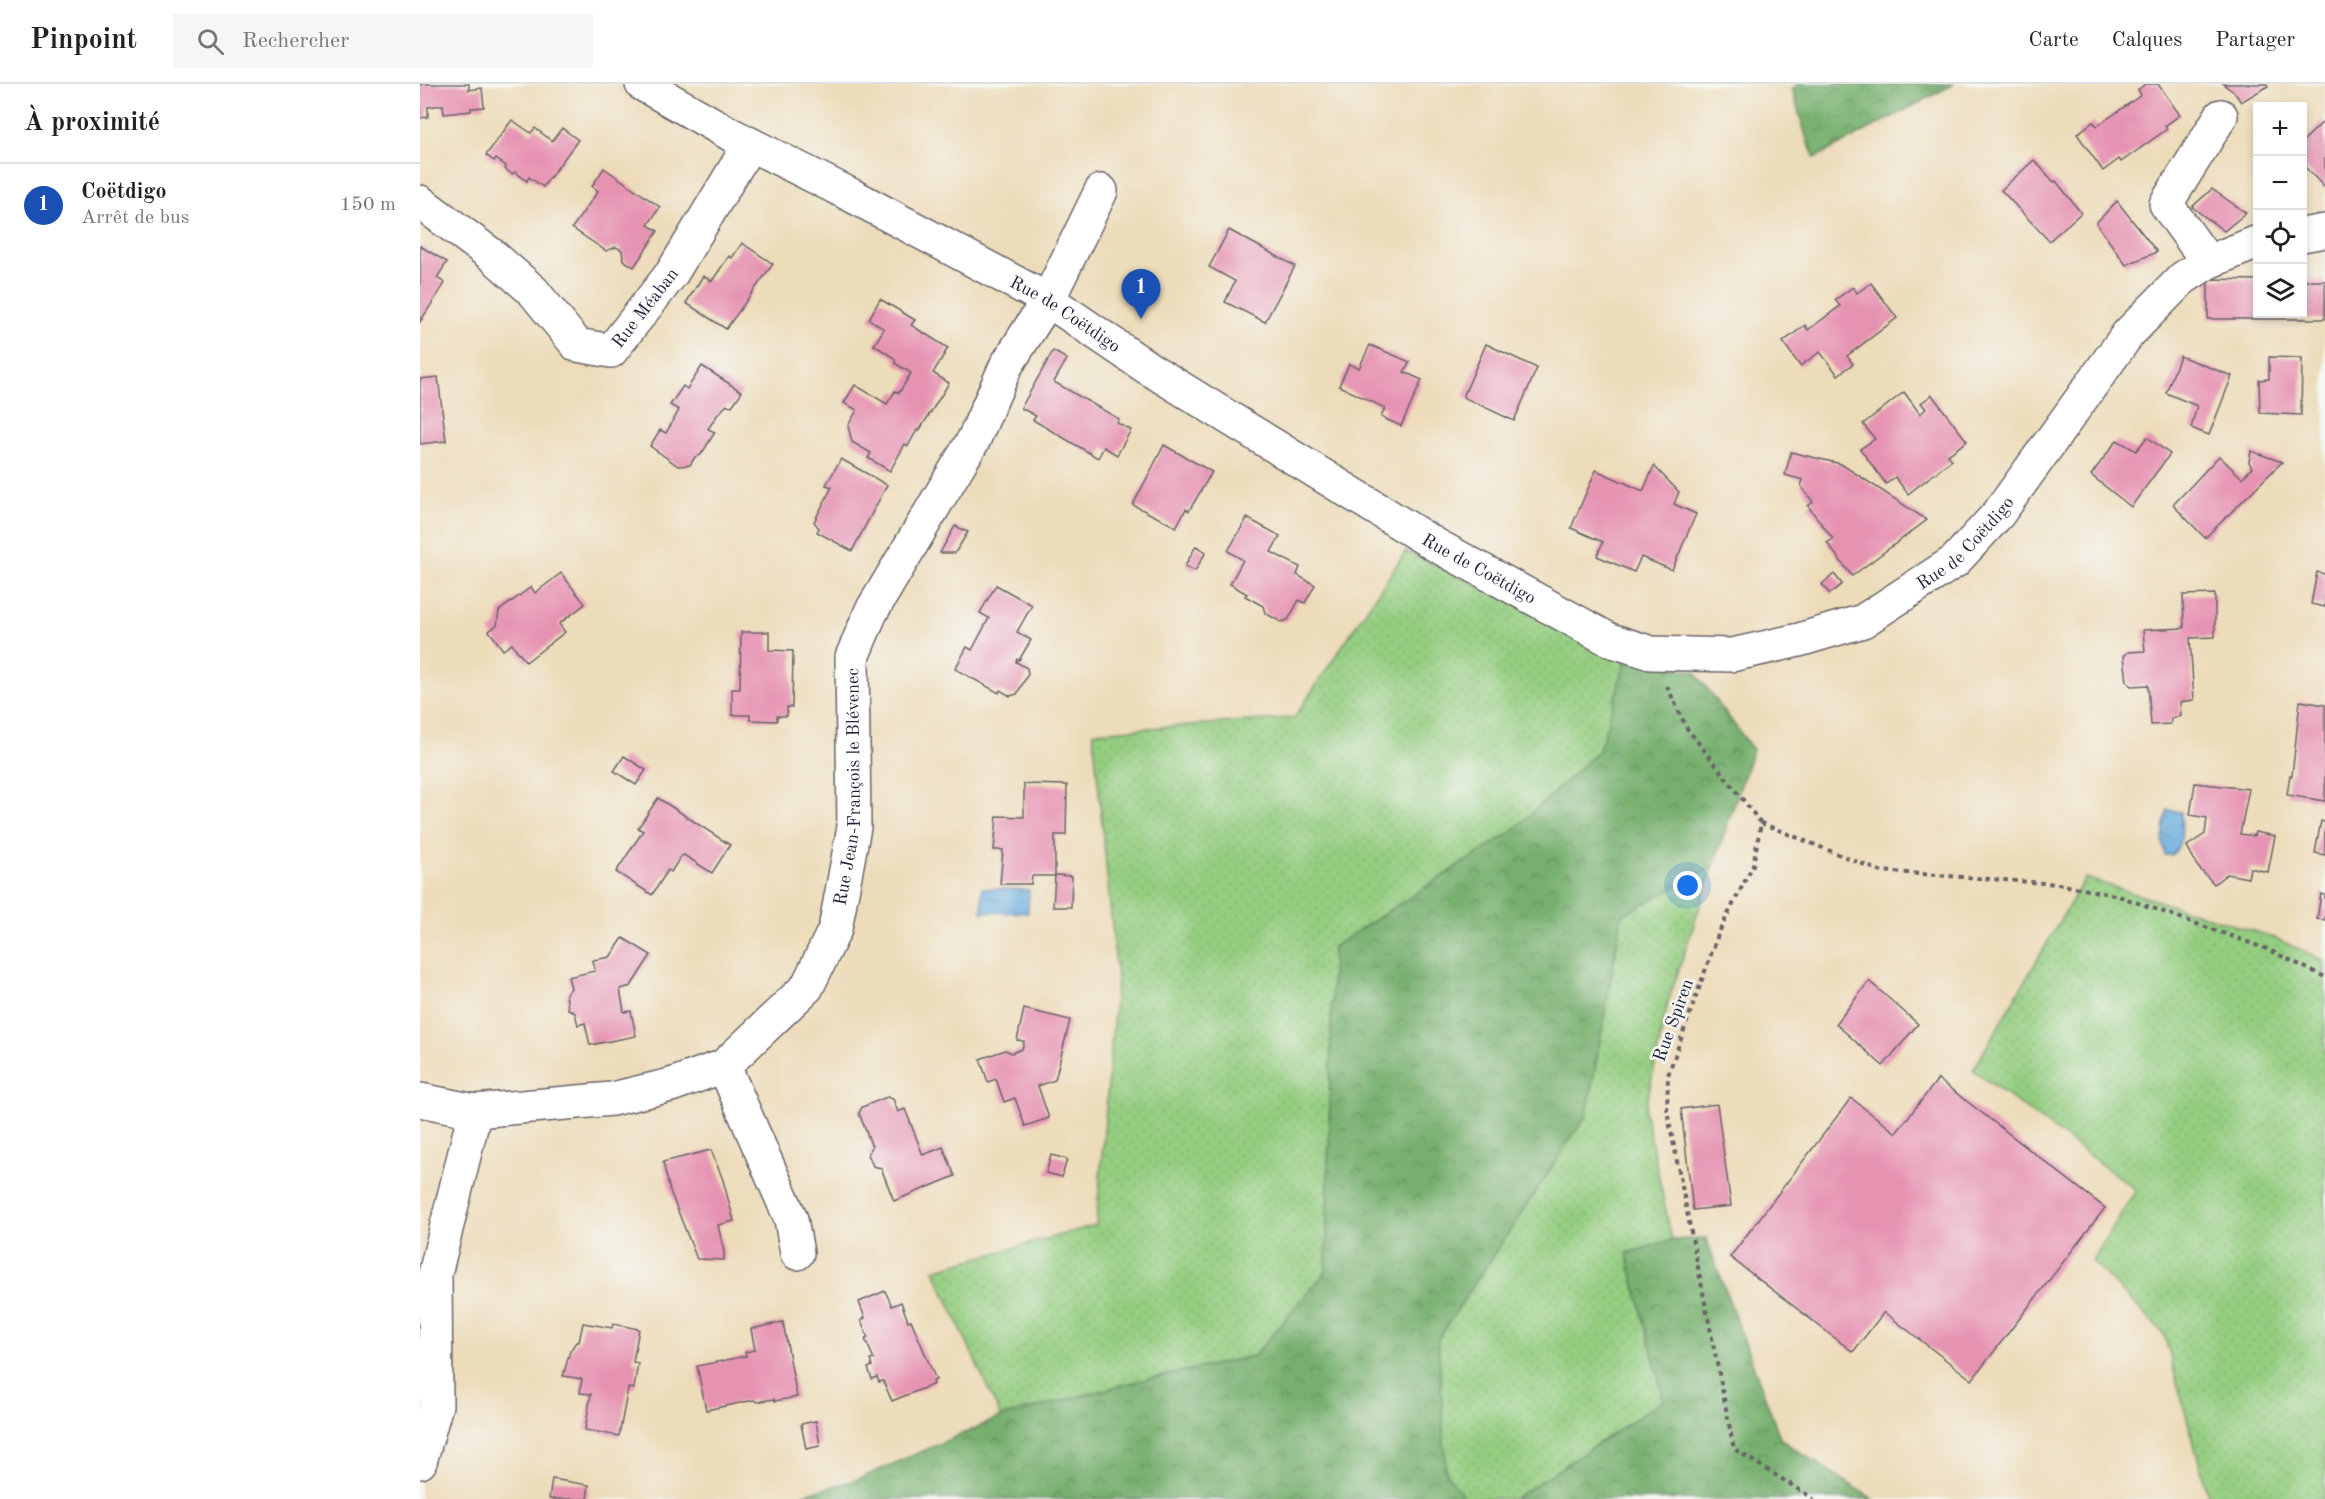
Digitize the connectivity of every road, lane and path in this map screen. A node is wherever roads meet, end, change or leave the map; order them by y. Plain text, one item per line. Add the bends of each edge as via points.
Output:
1 (642, 84) edge
2 (2220, 116) dead end
3 (750, 144) junction
4 (1101, 191) dead end
5 (420, 202) edge
6 (2325, 231) edge
7 (2307, 234) edge
8 (2253, 244) edge
9 (2208, 262) junction
10 (1048, 300) junction
11 (1651, 653) junction
12 (1761, 823) junction
13 (2325, 977) edge
14 (724, 1066) junction
15 (420, 1100) edge
16 (475, 1111) junction
17 (797, 1253) dead end
18 (420, 1462) edge
19 (1814, 1499) edge

1 - 3 street, Rue de Coëtdigo
2 - 9 street via 2166,204
3 - 5 street, Rue Méaban via 672,273 611,351 577,345 533,291
3 - 10 street, Rue de Coëtdigo
4 - 10 street, Rue Jean-François le Blévenec
6 - 7 street
8 - 9 street, Rue de Coëtdigo
9 - 11 street, Rue de Coëtdigo via 2183,278 2128,334 1999,513 1955,561 1863,621 1732,655
10 - 11 street, Rue de Coëtdigo via 1123,352 1434,544 1610,640
10 - 14 street, Rue Jean-François le Blévenec via 1006,366 974,439 871,612 852,657 854,827 836,929 807,987
11 - 12 path via 1686,727
12 - 13 path via 1880,871 2058,884 2120,896 2267,950
12 - 19 path, Rue Spiren via 1753,865 1719,932 1668,1075 1667,1112 1734,1449
14 - 16 street, Rue Jean-François le Blévenec via 612,1099
14 - 17 street via 791,1218
15 - 16 street, Rue Jean-François le Blévenec
16 - 18 street via 435,1274 436,1405

